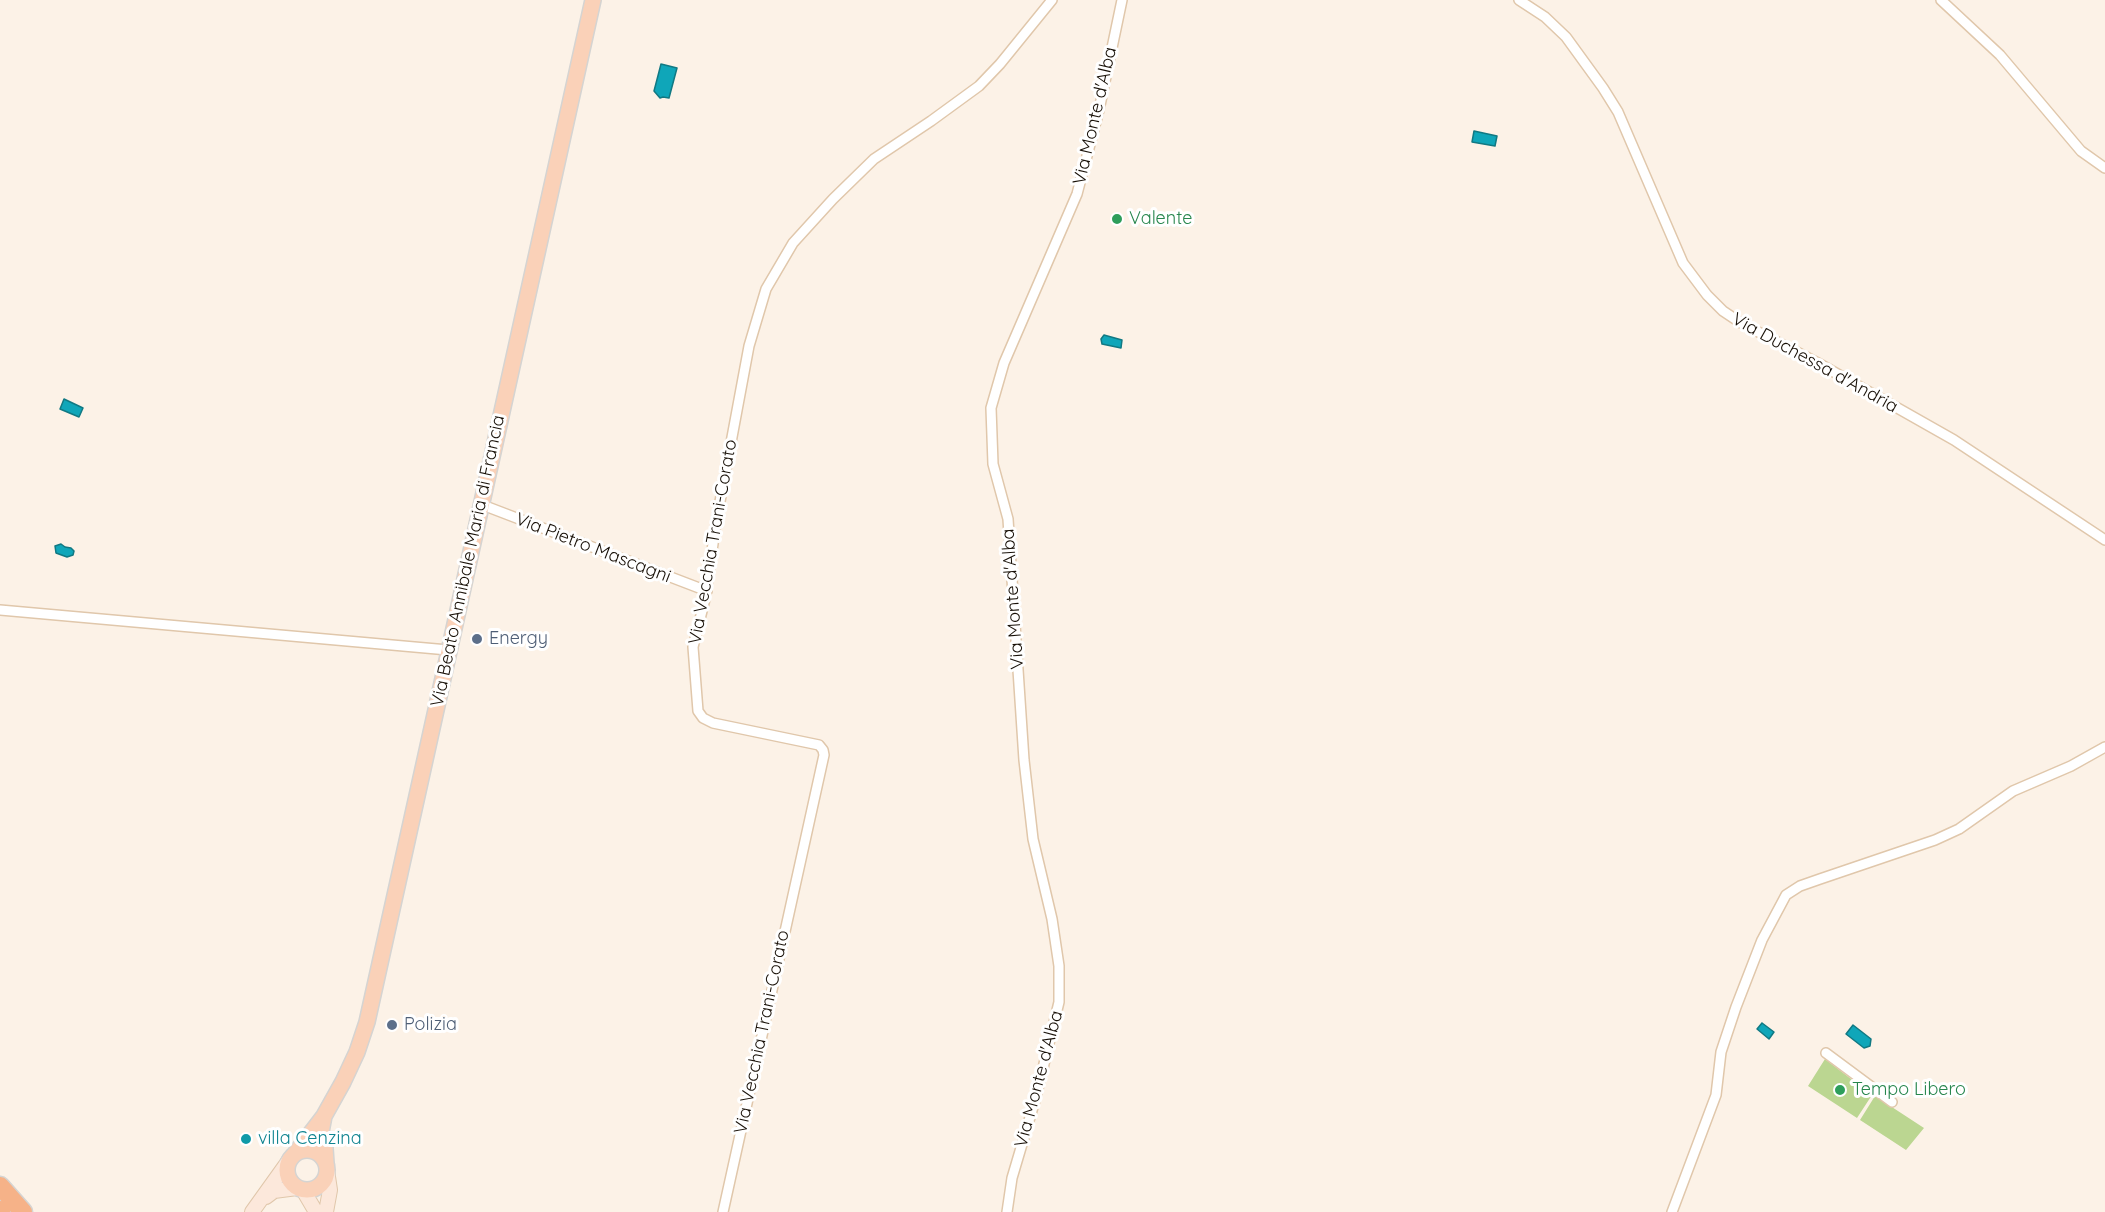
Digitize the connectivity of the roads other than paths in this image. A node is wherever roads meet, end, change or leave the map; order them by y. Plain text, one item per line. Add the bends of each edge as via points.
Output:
1 (593, 0) edge
2 (1052, 0) edge
3 (1122, 0) edge
4 (1519, 0) edge
5 (1941, 0) edge
6 (2105, 168) edge
7 (480, 504) junction
8 (2105, 540) edge
9 (706, 591) junction
10 (0, 610) edge
11 (448, 650) junction
12 (2105, 747) edge
13 (1826, 1053) dead end
14 (1892, 1102) dead end
15 (324, 1116) junction
16 (292, 1157) junction
17 (327, 1167) junction
18 (0, 1186) edge
19 (300, 1189) junction
20 (0, 1192) edge
21 (256, 1207) edge
22 (15, 1212) edge
23 (23, 1212) edge
24 (316, 1212) edge
25 (326, 1212) edge
26 (723, 1212) edge
27 (1007, 1212) edge
28 (1671, 1212) edge

1 - 7 main road, Via Beato Annibale Maria di Francia
2 - 9 street, Via Vecchia Trani-Corato via 979,86 874,159 833,199 793,243 766,289 740,389
3 - 27 street, Via Monte d'Alba via 1100,110 1077,194 1004,363 991,408 993,464 1008,519 1033,839 1059,966 1059,1002 1012,1178
4 - 8 street, Via Duchessa d'Andria via 1566,37 1603,88 1618,112 1683,263 1723,311 1954,440
5 - 6 street via 2000,55 2081,151
7 - 9 street, Via Pietro Mascagni
7 - 11 main road, Via Beato Annibale Maria di Francia
9 - 26 street, Via Vecchia Trani-Corato via 693,647 698,711 703,718 819,745 824,755
10 - 11 street
11 - 15 main road, Via Beato Annibale Maria di Francia via 367,1022 357,1052
12 - 28 street via 2013,791 1959,829 1800,886 1786,895 1762,940 1737,1003 1721,1052 1716,1095
13 - 14 street
15 - 16 main road, Via Beato Annibale Maria di Francia
15 - 17 main road, Via Beato Annibale Maria di Francia via 321,1132
16 - 17 main road via 299,1151 312,1150
16 - 19 main road via 287,1166 289,1178
16 - 21 main road
17 - 19 main road via 327,1176 320,1186
17 - 25 main road via 330,1190
18 - 23 highway
19 - 21 main road via 274,1191
19 - 24 main road
20 - 22 highway

